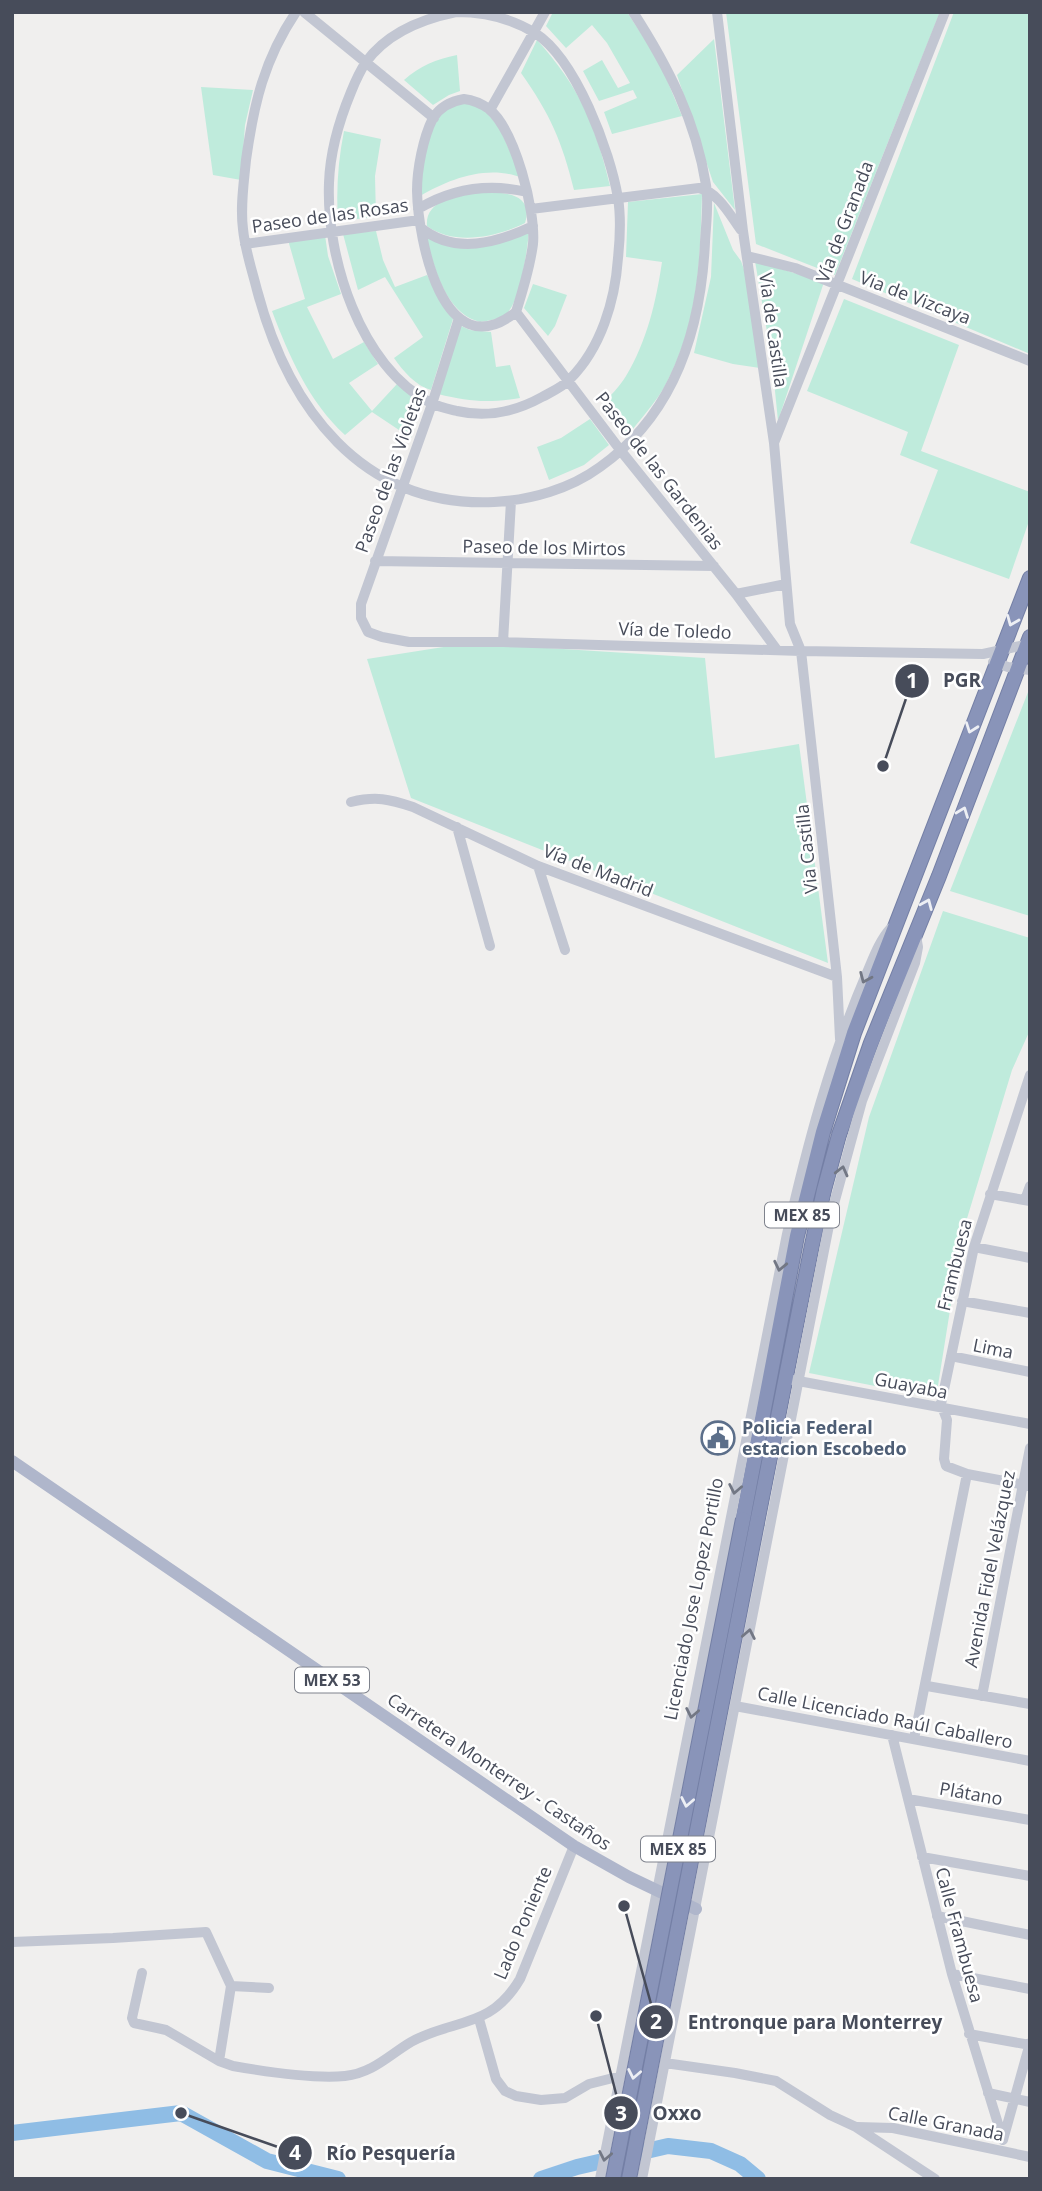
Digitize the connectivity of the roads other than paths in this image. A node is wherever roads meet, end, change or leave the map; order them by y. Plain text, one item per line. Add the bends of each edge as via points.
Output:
1 (296, 12) edge
2 (304, 12) edge
3 (545, 12) edge
4 (633, 12) edge
5 (717, 12) edge
6 (944, 12) edge
7 (535, 33) junction
8 (366, 62) junction
9 (490, 110) junction
10 (434, 118) junction
11 (707, 190) junction
12 (527, 192) junction
13 (618, 198) junction
14 (531, 209) junction
15 (419, 219) junction
16 (533, 226) junction
17 (743, 231) junction
18 (332, 233) junction
19 (245, 244) junction
20 (747, 256) junction
21 (838, 285) junction
22 (516, 312) junction
23 (459, 318) junction
24 (1030, 361) edge
25 (569, 381) junction
26 (432, 404) junction
27 (774, 443) junction
28 (621, 450) junction
29 (401, 488) junction
30 (511, 501) junction
31 (375, 561) junction
32 (509, 563) junction
33 (713, 566) junction
34 (1030, 578) edge
35 (786, 584) junction
36 (736, 594) junction
37 (368, 632) joint
38 (503, 642) junction
39 (1029, 642) edge
40 (777, 650) junction
41 (801, 651) junction
42 (997, 658) junction
43 (1024, 670) edge
44 (351, 802) dead end
45 (457, 827) junction
46 (538, 866) junction
47 (900, 920) junction
48 (490, 946) dead end
49 (565, 950) dead end
50 (837, 977) junction
51 (840, 1044) junction
52 (1030, 1075) edge
53 (1028, 1087) edge
54 (1030, 1186) edge
55 (990, 1194) junction
56 (1027, 1201) edge
57 (974, 1247) junction
58 (1030, 1258) edge
59 (962, 1301) junction
60 (1030, 1313) edge
61 (951, 1356) junction
62 (1030, 1372) edge
63 (792, 1380) junction
64 (941, 1408) junction
65 (1030, 1424) edge
66 (1030, 1447) edge
67 (12, 1461) edge
68 (967, 1474) junction
69 (1027, 1485) edge
70 (750, 1521) junction
71 (927, 1685) junction
72 (982, 1696) junction
73 (1030, 1704) edge
74 (735, 1706) junction
75 (892, 1735) junction
76 (914, 1739) junction
77 (1030, 1761) edge
78 (908, 1799) junction
79 (1030, 1820) edge
80 (668, 1831) junction
81 (574, 1846) junction
82 (709, 1846) junction
83 (922, 1857) junction
84 (1030, 1876) edge
85 (656, 1891) junction
86 (696, 1909) junction
87 (937, 1916) junction
88 (1030, 1935) edge
89 (12, 1942) edge
90 (641, 1966) junction
91 (142, 1972) dead end
92 (952, 1974) junction
93 (683, 1977) junction
94 (231, 1986) junction
95 (268, 1988) dead end
96 (1030, 1989) edge
97 (479, 2019) junction
98 (969, 2034) junction
99 (1030, 2044) edge
100 (219, 2061) junction
101 (665, 2063) junction
102 (620, 2080) junction
103 (988, 2093) junction
104 (1015, 2099) junction
105 (1030, 2102) edge
106 (856, 2127) junction
107 (1002, 2145) junction
108 (1030, 2157) edge
109 (600, 2179) edge
110 (613, 2179) edge
111 (629, 2179) edge
112 (642, 2179) edge
113 (935, 2179) edge

1 - 19 street via 258,90 242,200
2 - 8 street
3 - 7 street
4 - 11 street via 678,88
5 - 17 street, Vía de Castilla
6 - 21 street, Vía de Granada
7 - 8 street via 495,16 456,12 416,23
7 - 9 street
7 - 13 street via 560,58 583,94
8 - 10 street
8 - 18 street via 334,145 329,182
9 - 10 street via 464,99 447,104
9 - 12 street via 510,142
10 - 15 street via 419,167
11 - 13 street via 688,188
11 - 17 street
11 - 28 street via 703,278 691,339 668,393
12 - 14 street
12 - 15 street, Paseo de las Rosas via 491,187 461,190 446,194
13 - 14 street
13 - 25 street via 618,262 605,322 585,362
14 - 16 street
15 - 16 street, Paseo de las Rosas via 439,240 474,244
15 - 18 street, Paseo de las Rosas
15 - 23 street via 427,264
16 - 22 street
17 - 20 street, Vía de Castilla
18 - 19 street, Paseo de las Rosas
18 - 26 street via 350,300 368,342 393,373
19 - 29 street via 264,318 299,392 331,438
20 - 21 street, Via de Vizcaya
20 - 27 street, Vía de Castilla
21 - 24 street, Via de Vizcaya
21 - 27 street, Vía de Granada
22 - 23 street via 481,326
22 - 25 street, Paseo de las Gardenias
23 - 26 street, Paseo de las Violetas
25 - 26 street via 528,405 500,413 465,412
25 - 28 street, Paseo de las Gardenias
26 - 29 street, Paseo de las Violetas
27 - 35 street, Vía de Castilla
28 - 30 street via 579,480
28 - 33 street, Paseo de las Gardenias
29 - 30 street via 454,500
29 - 31 street, Paseo de las Violetas
30 - 32 street
31 - 32 street, Paseo de los Mirtos
31 - 37 street, Paseo de las Violetas via 361,604
32 - 33 street, Paseo de los Mirtos
32 - 38 street
33 - 36 street, Paseo de las Gardenias
34 -> 42 highway, Licenciado Jose Lopez Portillo / MEX 85
35 - 36 street
35 - 41 street, Vía de Castilla via 790,624
36 - 40 street, Paseo de las Gardenias
37 - 38 street, Vía de Toledo via 409,642
38 - 40 street, Vía de Toledo
39 - 42 street
39 - 43 highway, Licenciado Jose Lopez Portillo / MEX 85
40 - 41 street, Vía de Toledo
41 - 42 street, Vía de Toledo
41 - 50 street, Via Castilla
42 - 43 street
42 -> 47 highway, Licenciado Jose Lopez Portillo / MEX 85
63 -> 43 highway, Licenciado Jose Lopez Portillo / MEX 85 via 824,1190 839,1135 870,1043
44 - 45 street, Vía de Madrid via 372,797 393,800
45 - 46 street, Vía de Madrid
45 - 48 street
46 - 49 street
46 - 50 street, Vía de Madrid
47 -> 51 street, Licenciado Jose Lopez Portillo via 881,941
47 - 70 highway, Licenciado Jose Lopez Portillo / MEX 85 via 854,1033 822,1132 794,1248
50 - 51 street, Via Castilla
51 -> 80 street, Licenciado Jose Lopez Portillo via 817,1112 787,1234
52 - 53 street, Frambuesa
53 - 55 street, Frambuesa
54 - 56 street
55 - 56 street
55 - 57 street, Frambuesa
57 - 58 street
57 - 59 street, Frambuesa
59 - 60 street
59 - 61 street, Frambuesa
61 - 62 street, Lima
61 - 64 street, Frambuesa
63 - 64 street, Guayaba
63 - 70 highway, Licenciado Jose Lopez Portillo / MEX 85
74 -> 63 street, Licenciado Jose Lopez Portillo
64 - 65 street, Guayaba
64 - 68 street, Frambuesa via 947,1420 946,1466
66 - 69 street, Avenida Fidel Velázquez
67 - 81 main road, Carretera Monterrey - Castaños / MEX 53
68 - 69 street
68 - 71 street
69 - 72 street, Avenida Fidel Velázquez
70 -> 110 highway, Licenciado Jose Lopez Portillo / MEX 85, bridge
70 - 111 highway, Licenciado Jose Lopez Portillo / MEX 85, bridge
71 - 72 street
71 - 76 street
72 - 73 street
74 - 75 street, Calle Licenciado Raúl Caballero
74 - 82 street, Licenciado Jose Lopez Portillo
75 - 76 street, Calle Licenciado Raúl Caballero
75 - 78 street, Calle Frambuesa
76 - 77 street, Calle Licenciado Raúl Caballero
78 - 79 street, Plátano
78 - 83 street, Calle Frambuesa
80 - 82 street via 672,1843 686,1853
80 - 85 street, Licenciado Jose Lopez Portillo
81 - 85 main road, Carretera Monterrey - Castaños / MEX 53
81 - 97 street, Lado Poniente via 520,1979 506,1998
82 - 86 street, Licenciado Jose Lopez Portillo
83 - 84 street
83 - 87 street, Calle Frambuesa
85 - 86 main road, Carretera Monterrey - Castaños / MEX 53
85 - 90 street, Licenciado Jose Lopez Portillo
86 - 93 street, Licenciado Jose Lopez Portillo
87 - 88 street
87 - 92 street, Calle Frambuesa
89 - 94 street via 202,1931
90 - 93 street via 653,1956 672,1957
90 - 102 street, Licenciado Jose Lopez Portillo
91 - 100 street, Lado Poniente via 134,2024 166,2029
92 - 96 street
92 - 98 street, Calle Frambuesa
93 - 101 street, Licenciado Jose Lopez Portillo
94 - 95 street
94 - 100 street
97 - 100 street, Lado Poniente via 420,2038 370,2069 347,2076 280,2072
97 - 102 street via 496,2079 516,2096 565,2098 589,2084
98 - 99 street
98 - 103 street, Calle Frambuesa
99 - 104 street
101 - 106 street via 776,2081
101 - 112 street, Licenciado Jose Lopez Portillo
102 -> 109 street, Licenciado Jose Lopez Portillo
103 - 104 street
103 - 107 street, Calle Frambuesa
104 - 105 street
104 - 107 street
106 - 107 street, Calle Granada via 893,2128
106 - 113 street
107 - 108 street, Calle Granada

